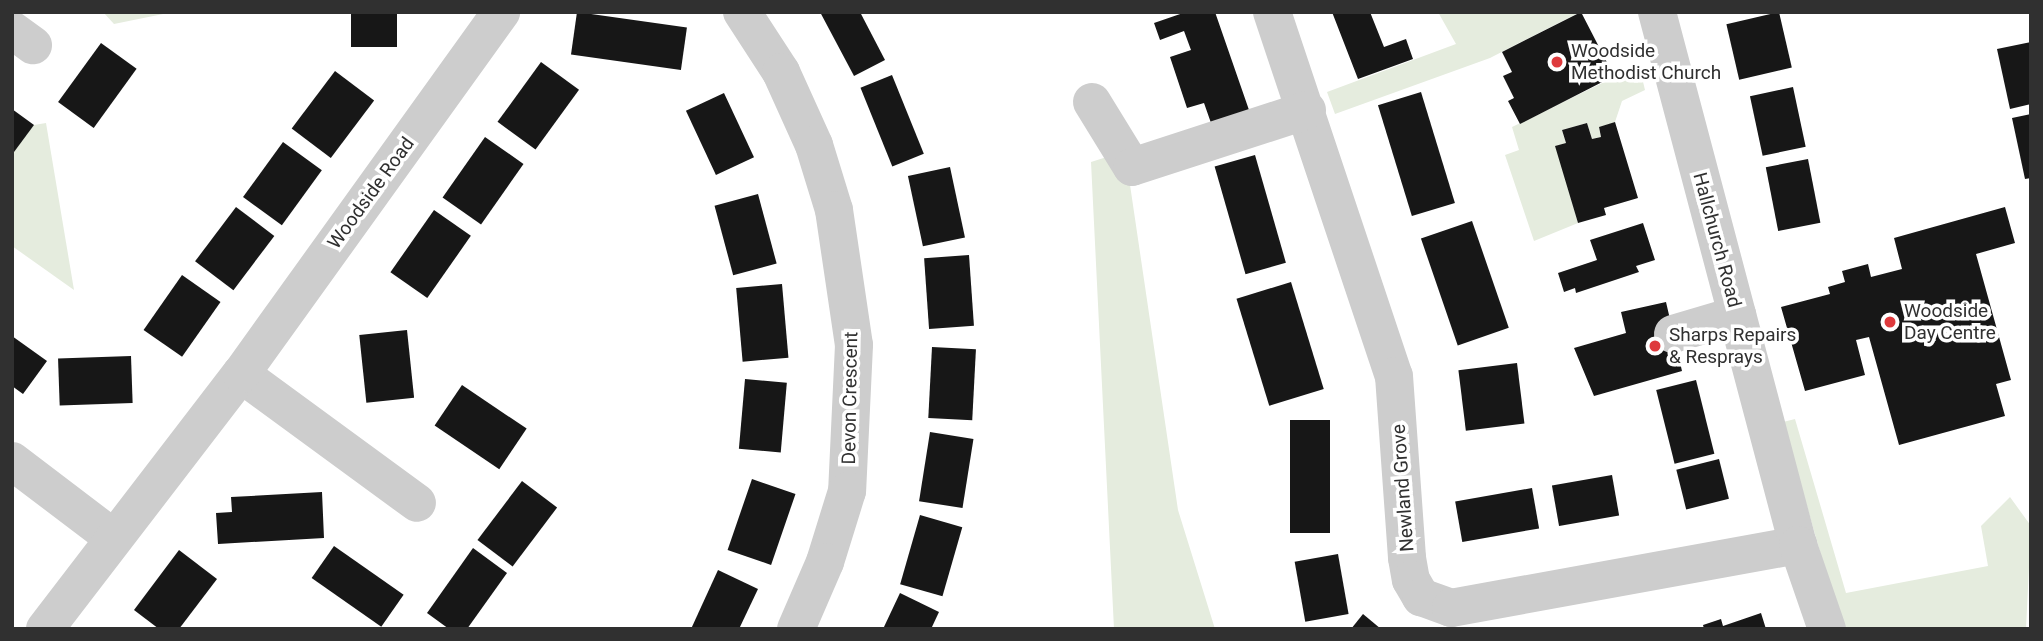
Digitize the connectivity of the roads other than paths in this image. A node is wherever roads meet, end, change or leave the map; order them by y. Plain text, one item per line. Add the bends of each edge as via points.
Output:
1 (501, 12) edge
2 (742, 12) edge
3 (1272, 12) edge
4 (1657, 12) edge
5 (1092, 102) dead end
6 (1307, 110) junction
7 (1737, 315) junction
8 (1673, 334) dead end
9 (241, 374) junction
10 (12, 461) edge
11 (417, 503) dead end
12 (112, 537) junction
13 (1798, 545) junction
14 (45, 629) edge
15 (796, 629) edge
16 (1827, 629) edge

1 - 9 street, Woodside Road
2 - 15 street, Devon Crescent via 782,72 814,145 834,210 854,345 846,491 825,562
3 - 6 street, Newland Grove
4 - 7 street, Hallchurch Road
5 - 6 street via 1132,167
6 - 13 street, Newland Grove via 1394,376 1407,558 1411,580 1421,597 1451,608
7 - 8 street
7 - 13 street, Hallchurch Road
9 - 11 street
9 - 12 street, Woodside Road
10 - 12 street
12 - 14 street, Woodside Road
13 - 16 street, Hallchurch Road

